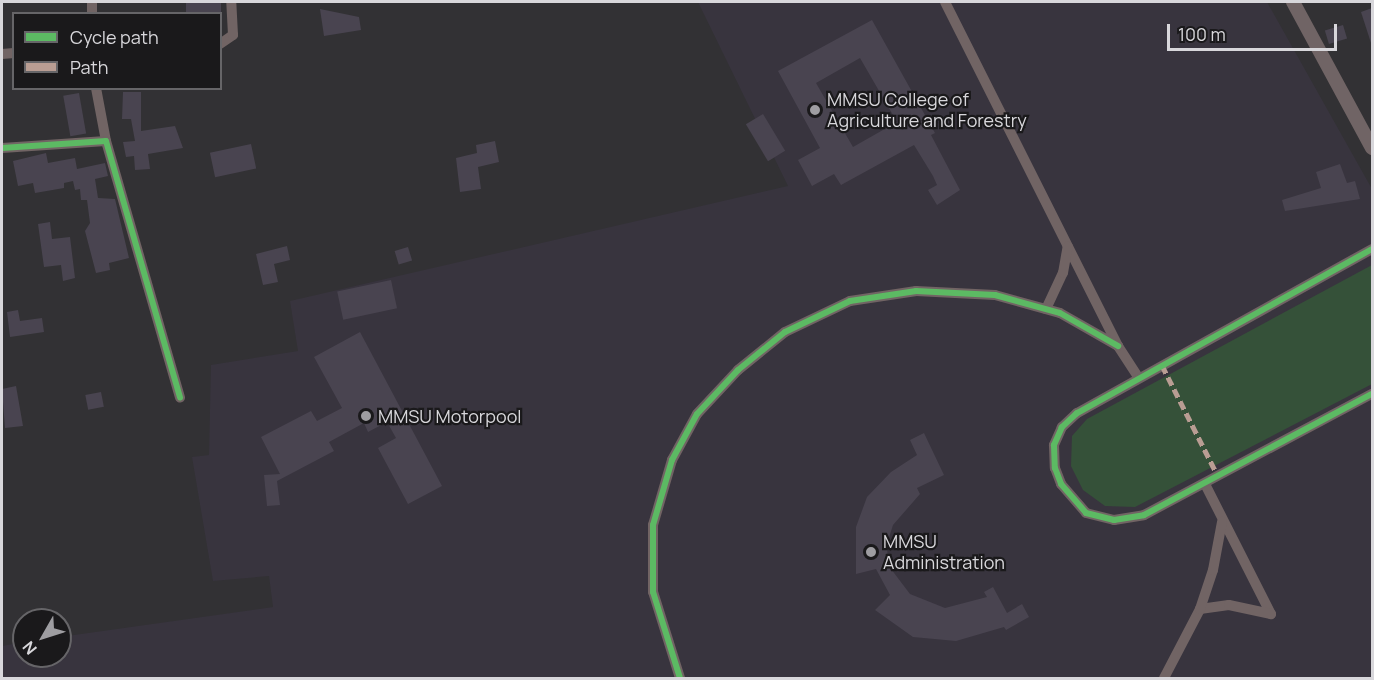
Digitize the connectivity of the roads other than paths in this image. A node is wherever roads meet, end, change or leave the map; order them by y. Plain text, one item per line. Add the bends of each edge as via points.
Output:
1 (231, 2) edge
2 (945, 2) edge
3 (1293, 2) edge
4 (222, 43) edge
5 (96, 90) edge
6 (106, 141) junction
7 (2, 148) edge
8 (1372, 148) edge
9 (1068, 246) junction
10 (1372, 249) edge
11 (1046, 309) junction
12 (1118, 346) junction
13 (1139, 378) junction
14 (1372, 394) edge
15 (180, 398) dead end
16 (1204, 484) junction
17 (1222, 522) junction
18 (1200, 609) junction
19 (680, 678) edge
20 (1164, 678) edge

1 - 4 street via 233,35
2 - 9 street
3 - 8 main road
5 - 6 street
6 - 7 street
6 - 15 street
9 - 11 street via 1063,273
9 - 12 street
10 - 13 street
11 - 12 street
11 - 19 street via 995,295 927,292 850,301 785,332 738,370 697,414 672,460 653,525 653,592
12 - 13 street
13 - 16 street via 1077,413 1062,427 1054,445 1061,483 1086,513 1114,520 1144,515
14 - 16 street
16 - 17 street
17 - 18 street via 1214,570
17 - 18 street via 1271,614 1229,605
18 - 20 street

